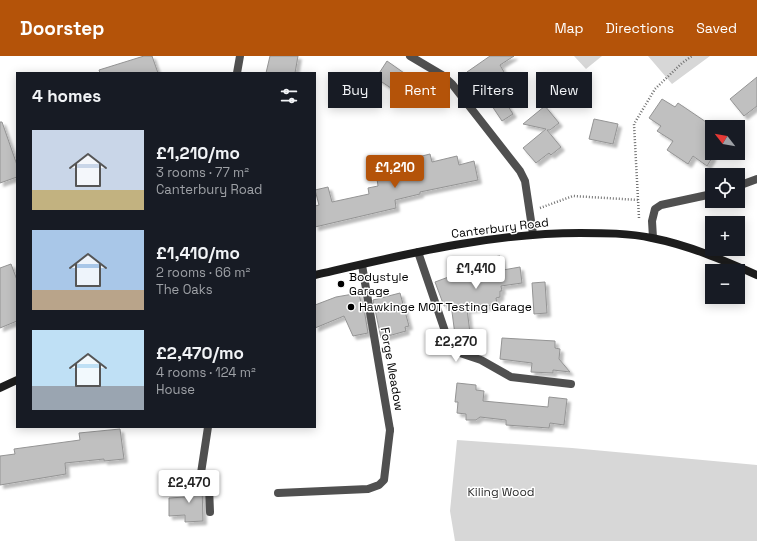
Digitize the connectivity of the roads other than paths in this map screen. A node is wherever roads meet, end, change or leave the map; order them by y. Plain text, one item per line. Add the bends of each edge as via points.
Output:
1 (240, 56) edge
2 (410, 56) edge
3 (237, 72) edge
4 (757, 180) edge
5 (745, 184) edge
6 (705, 196) edge
7 (533, 234) junction
8 (653, 238) junction
9 (418, 252) junction
10 (362, 264) junction
11 (757, 275) edge
12 (316, 276) edge
13 (16, 380) edge
14 (572, 384) dead end
15 (0, 388) edge
16 (208, 428) edge
17 (278, 492) dead end
18 (210, 512) dead end

1 - 3 street
2 - 7 street via 452,84 514,162 525,181
4 - 5 street
6 - 8 street via 655,209 652,221
7 - 8 street, Canterbury Road via 599,233
7 - 9 street, Canterbury Road
8 - 11 street, Canterbury Road via 704,253
9 - 10 street, Canterbury Road
9 - 14 street via 452,348 463,355 481,360 511,377
10 - 12 street, Canterbury Road
10 - 17 street, Forge Meadow via 390,430 384,480 368,489
13 - 15 street
16 - 18 street via 201,469 209,487

